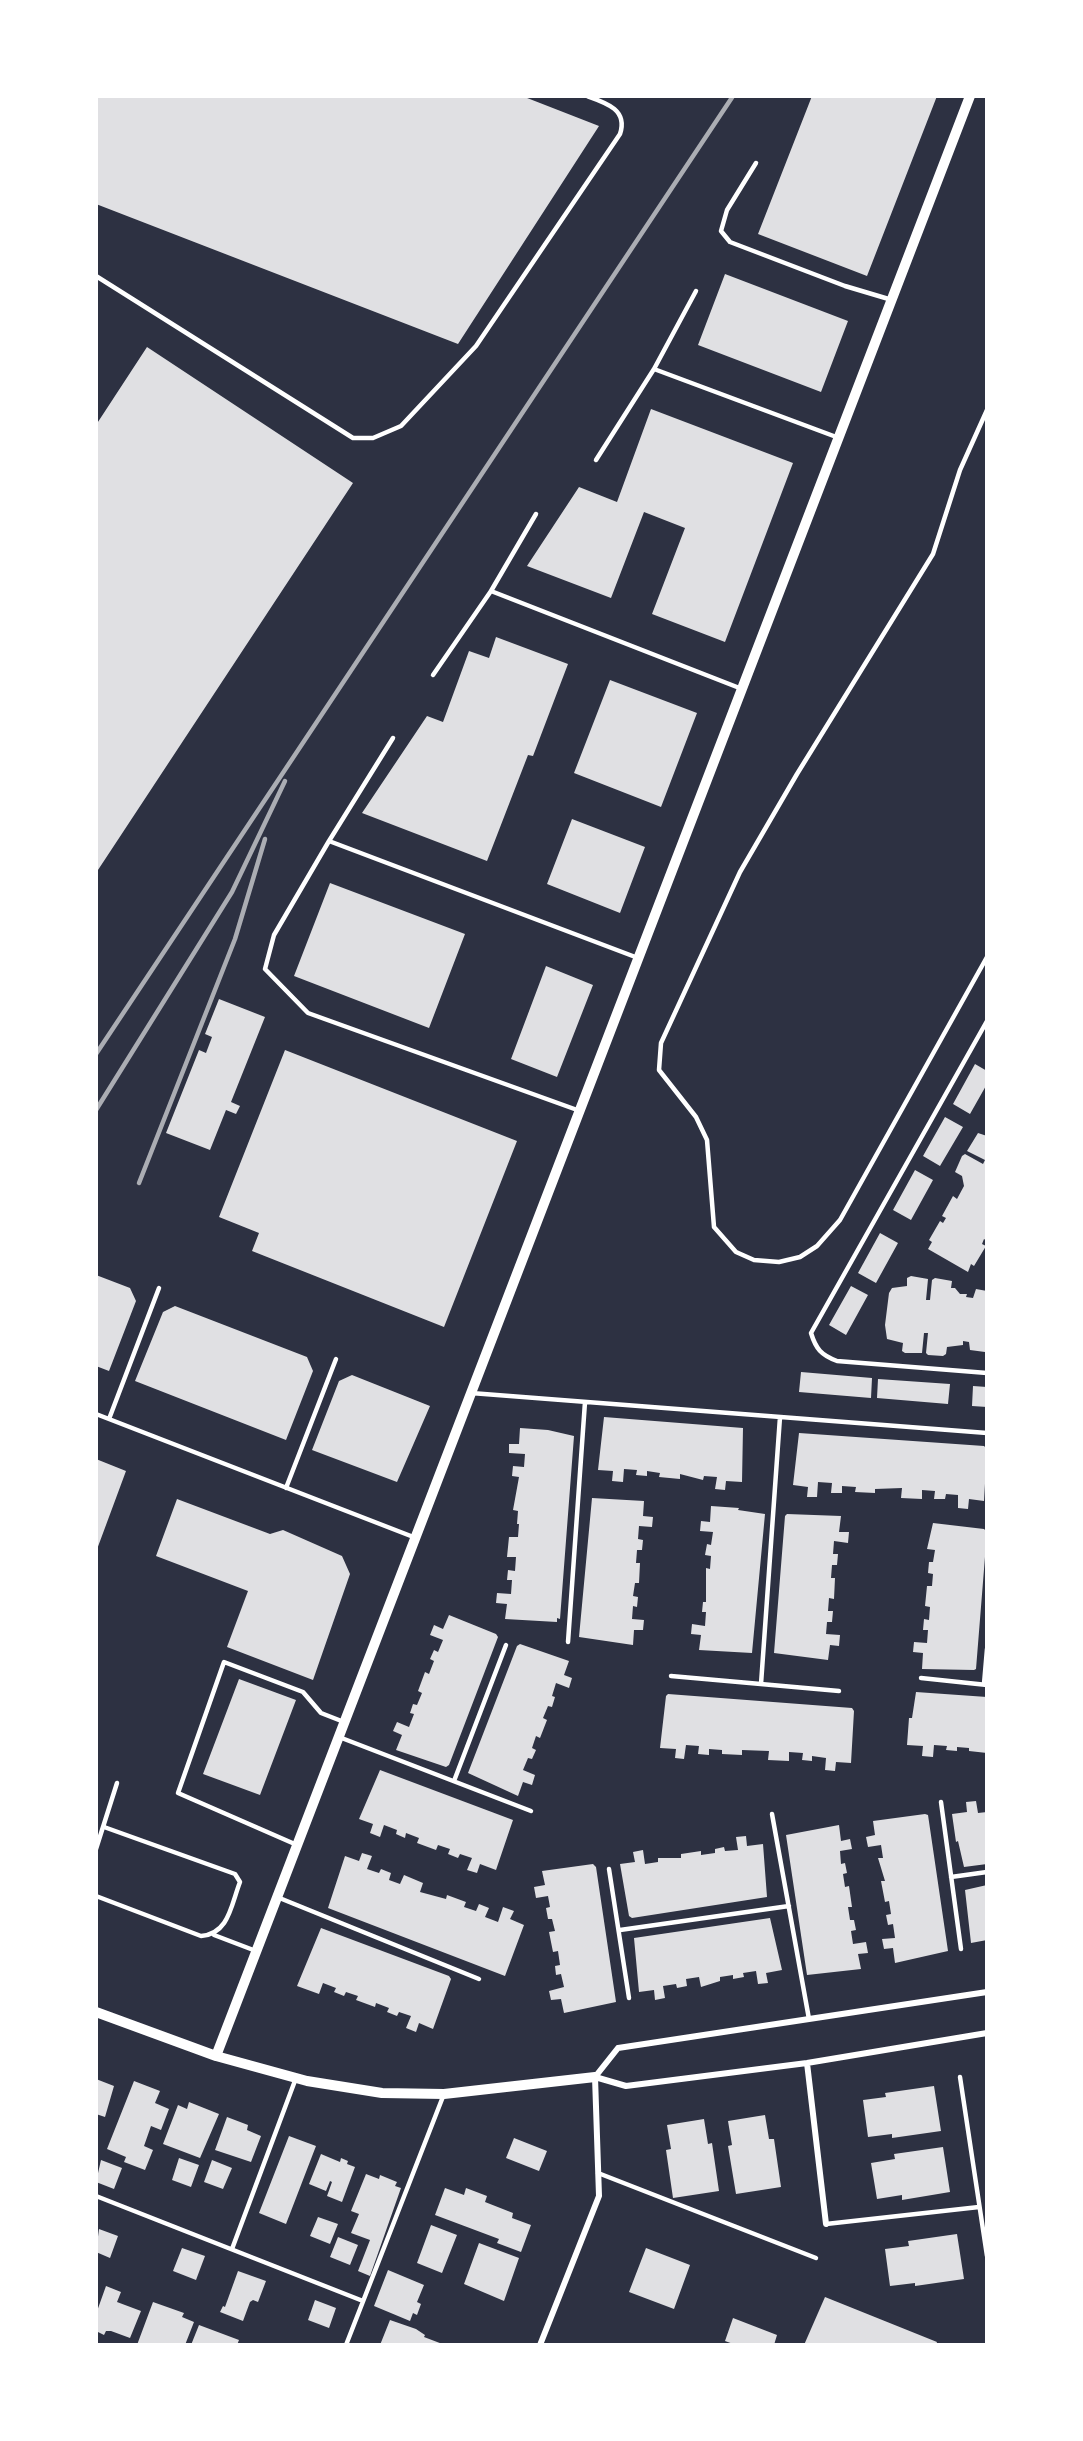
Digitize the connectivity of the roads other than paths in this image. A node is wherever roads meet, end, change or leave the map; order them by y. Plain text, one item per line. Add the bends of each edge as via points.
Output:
1 (587, 96) edge
2 (970, 96) edge
3 (756, 163) dead end
4 (96, 276) edge
5 (696, 291) dead end
6 (892, 300) junction
7 (654, 369) junction
8 (987, 410) edge
9 (839, 438) junction
10 (596, 460) dead end
11 (536, 514) dead end
12 (491, 591) junction
13 (433, 675) dead end
14 (742, 689) junction
15 (393, 738) dead end
16 (330, 841) junction
17 (987, 957) edge
18 (639, 958) junction
19 (987, 1021) edge
20 (580, 1111) junction
21 (159, 1288) dead end
22 (336, 1359) dead end
23 (987, 1373) edge
24 (471, 1393) junction
25 (585, 1402) junction
26 (96, 1414) edge
27 (780, 1417) junction
28 (109, 1419) junction
29 (987, 1433) edge
30 (286, 1488) junction
31 (416, 1538) junction
32 (568, 1642) dead end
33 (506, 1645) dead end
34 (987, 1650) edge
35 (671, 1676) dead end
36 (921, 1678) dead end
37 (762, 1684) junction
38 (986, 1685) edge
39 (838, 1691) dead end
40 (345, 1722) junction
41 (339, 1737) junction
42 (454, 1781) junction
43 (117, 1783) dead end
44 (941, 1802) dead end
45 (531, 1811) dead end
46 (772, 1814) dead end
47 (104, 1827) junction
48 (297, 1845) junction
49 (96, 1849) edge
50 (609, 1869) dead end
51 (987, 1872) edge
52 (951, 1877) junction
53 (96, 1896) edge
54 (277, 1897) junction
55 (789, 1906) junction
56 (620, 1930) junction
57 (214, 1935) junction
58 (962, 1949) dead end
59 (256, 1951) junction
60 (479, 1979) dead end
61 (987, 1992) edge
62 (628, 1998) dead end
63 (96, 2012) edge
64 (809, 2019) junction
65 (987, 2034) edge
66 (216, 2056) junction
67 (807, 2063) junction
68 (595, 2077) junction
69 (960, 2077) dead end
70 (296, 2078) junction
71 (444, 2094) junction
72 (598, 2174) junction
73 (96, 2196) edge
74 (979, 2207) junction
75 (826, 2224) joint
76 (232, 2249) junction
77 (987, 2256) edge
78 (816, 2258) dead end
79 (363, 2301) junction
80 (346, 2345) edge
81 (540, 2345) edge

1 - 4 lane via 620,113 624,124 620,135 476,346 401,426 373,438 352,438
2 - 6 street
3 - 6 lane via 727,210 721,231 730,242
5 - 7 lane
6 - 9 street
7 - 9 lane
7 - 10 lane
8 - 17 lane via 960,470 933,554 740,872 661,1044 659,1070 696,1117 706,1140 714,1227 736,1252 754,1260 779,1262 800,1257 817,1246 840,1220
9 - 14 street
11 - 12 lane
12 - 13 lane
12 - 14 lane
14 - 18 street
15 - 16 lane
16 - 18 lane
16 - 20 lane via 274,934 265,969 308,1013
18 - 20 street
19 - 23 lane via 811,1333 825,1357 837,1361
20 - 24 street
21 - 28 lane
22 - 30 lane
24 - 25 lane
24 - 31 street
25 - 27 lane
25 - 32 lane
26 - 28 lane
27 - 29 lane
27 - 37 lane
28 - 30 lane
30 - 31 lane
31 - 40 street
33 - 42 lane
34 - 38 lane
35 - 37 lane
36 - 38 lane
37 - 39 lane
40 - 41 street
40 - 48 lane via 321,1713 303,1692 224,1662 178,1793
41 - 42 lane
41 - 48 street
42 - 45 lane
43 - 47 lane
44 - 52 lane
46 - 55 lane
47 - 49 lane
47 - 57 lane via 235,1874 240,1882 224,1927
48 - 54 street
50 - 56 lane
51 - 52 lane
52 - 58 lane
53 - 57 lane via 201,1936
54 - 59 street
54 - 60 lane
55 - 56 lane
55 - 64 lane
56 - 62 lane
57 - 59 lane
59 - 66 street
61 - 64 street
63 - 66 street
64 - 68 street via 618,2048
65 - 67 street
66 - 70 street
67 - 68 street via 624,2087
67 - 75 street
68 - 71 street
68 - 72 street
69 - 74 lane
70 - 71 street via 382,2093
70 - 76 lane
71 - 79 lane
72 - 78 lane
72 - 81 street via 599,2196
73 - 76 lane
74 - 75 lane
74 - 77 lane
76 - 79 lane
79 - 80 lane

